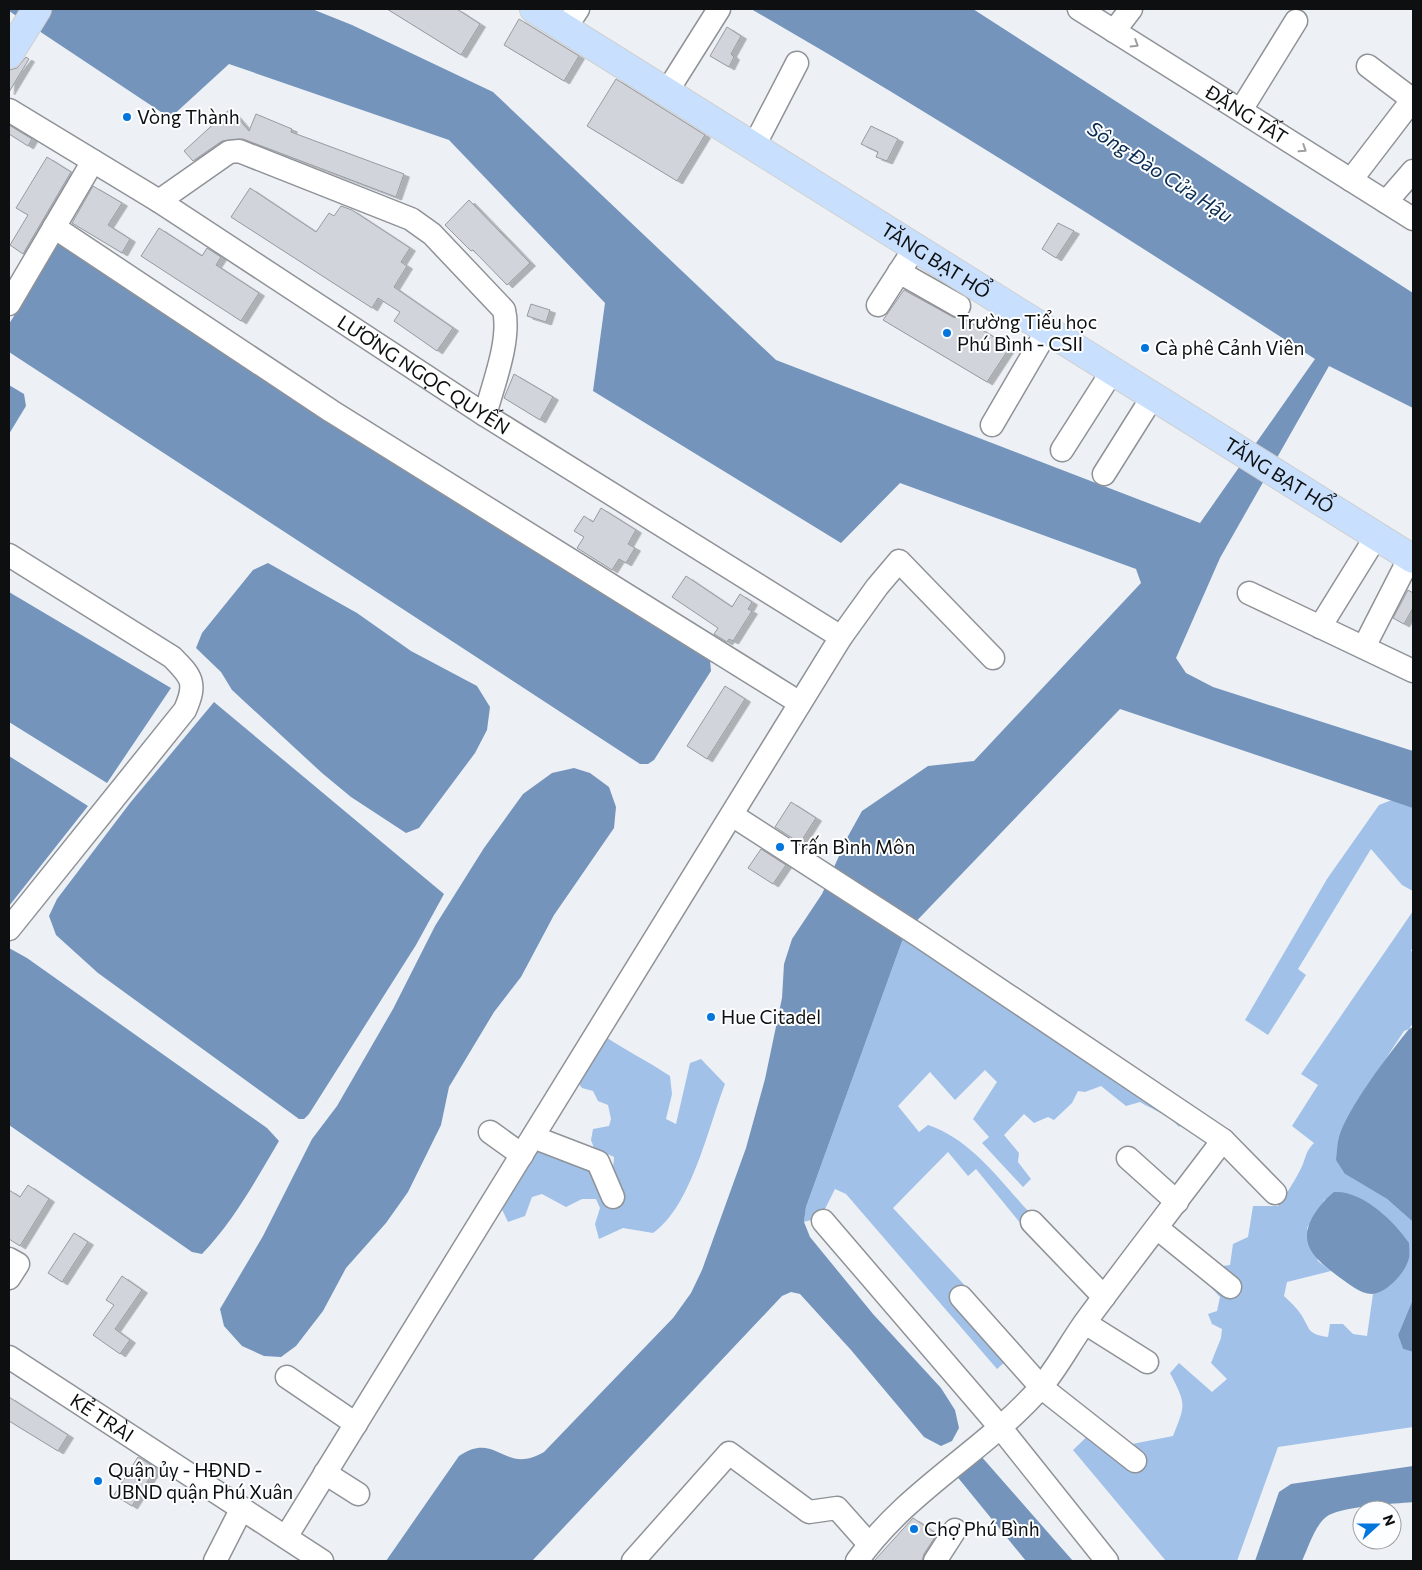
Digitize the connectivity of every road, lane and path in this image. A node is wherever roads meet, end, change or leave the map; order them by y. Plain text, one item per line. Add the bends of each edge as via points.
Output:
1 (37, 9) edge
2 (534, 9) edge
3 (719, 9) edge
4 (1079, 9) edge
5 (1131, 9) edge
6 (572, 18) edge
7 (1296, 22) dead end
8 (1114, 31) junction
9 (15, 44) edge
10 (797, 63) dead end
11 (1368, 66) dead end
12 (668, 90) junction
13 (1413, 100) edge
14 (9, 110) edge
15 (1241, 110) junction
16 (754, 146) junction
17 (93, 161) junction
18 (1413, 171) edge
19 (1351, 180) junction
20 (159, 202) junction
21 (1386, 202) junction
22 (1413, 219) edge
23 (54, 227) junction
24 (916, 246) junction
25 (899, 272) junction
26 (9, 304) edge
27 (878, 305) dead end
28 (959, 306) dead end
29 (1048, 330) junction
30 (1113, 370) junction
31 (1154, 396) junction
32 (485, 415) junction
33 (992, 425) dead end
34 (1062, 450) dead end
35 (1104, 474) dead end
36 (1377, 536) junction
37 (9, 555) edge
38 (1412, 558) edge
39 (1249, 593) dead end
40 (1320, 627) junction
41 (841, 637) junction
42 (1364, 647) junction
43 (993, 658) dead end
44 (1413, 671) edge
45 (800, 704) junction
46 (732, 815) junction
47 (9, 928) edge
48 (490, 1132) dead end
49 (1223, 1140) junction
50 (527, 1146) junction
51 (1128, 1158) dead end
52 (1276, 1193) dead end
53 (613, 1197) dead end
54 (1177, 1202) junction
55 (823, 1221) dead end
56 (1032, 1222) dead end
57 (1158, 1228) junction
58 (9, 1258) edge
59 (9, 1278) edge
60 (1230, 1287) dead end
61 (961, 1297) dead end
62 (1104, 1297) junction
63 (1085, 1323) junction
64 (9, 1357) edge
65 (1147, 1362) dead end
66 (287, 1377) dead end
67 (1041, 1386) junction
68 (356, 1424) junction
69 (993, 1433) junction
70 (1135, 1461) dead end
71 (325, 1473) junction
72 (358, 1494) dead end
73 (242, 1508) junction
74 (955, 1530) dead end
75 (286, 1537) junction
76 (863, 1553) edge
77 (215, 1561) edge
78 (322, 1561) edge
79 (633, 1561) edge
80 (935, 1561) edge
81 (1108, 1561) edge

1 - 9 main road
2 - 6 main road, TĂNG BẠT HỔ
3 - 12 street
4 - 8 street, ĐẶNG TẤT
5 - 8 street
6 - 12 main road, TĂNG BẠT HỔ
7 - 15 street
8 -> 15 street, ĐẶNG TẤT
10 - 16 street
11 - 13 street
12 - 16 main road, TĂNG BẠT HỔ
13 - 19 street
14 - 17 street, LƯƠNG NGỌC QUYẾN
15 -> 19 street, ĐẶNG TẤT
16 - 24 main road, TĂNG BẠT HỔ
17 - 20 street, LƯƠNG NGỌC QUYẾN
17 - 23 street
18 - 21 street
19 - 21 street, ĐẶNG TẤT
20 - 32 street, LƯƠNG NGỌC QUYẾN
20 - 32 street via 229,152 239,150 411,219 432,234 504,310 507,321 504,343
21 - 22 street, ĐẶNG TẤT
23 - 26 street
23 - 45 street via 331,411
24 - 25 street
24 - 29 main road, TĂNG BẠT HỔ
25 - 27 street
25 - 28 street
29 - 30 main road, TĂNG BẠT HỔ
29 - 33 street
30 - 31 main road, TĂNG BẠT HỔ
30 - 34 street
31 - 35 street
31 - 36 main road, TĂNG BẠT HỔ
32 - 41 street, LƯƠNG NGỌC QUYẾN
36 - 38 main road, TĂNG BẠT HỔ
36 - 40 street
37 - 47 street via 172,658 190,678 193,688 185,710
38 - 42 street
39 - 40 street
40 - 42 street
41 - 43 street via 899,561
41 - 45 street
42 - 44 street
45 - 46 street
46 - 49 street via 918,935
46 - 50 street
48 - 50 street
49 - 52 street
49 - 54 street
50 - 53 street via 598,1162
50 - 68 street
51 - 54 street
54 - 57 street
55 - 69 street
56 - 62 street
57 - 60 street
57 - 62 street
58 - 59 street via 18,1264
61 - 67 street
62 - 63 street
63 - 65 street
63 - 67 street
64 - 73 street, KẺ TRÀI
66 - 68 street
67 - 69 street
67 - 70 street
68 - 71 street
69 - 76 street via 919,1493
69 - 81 street
71 - 72 street
71 - 75 street
73 - 75 street, KẺ TRÀI
73 - 77 street
74 - 80 street
75 - 78 street, KẺ TRÀI
76 - 79 street via 837,1508 809,1512 729,1453

